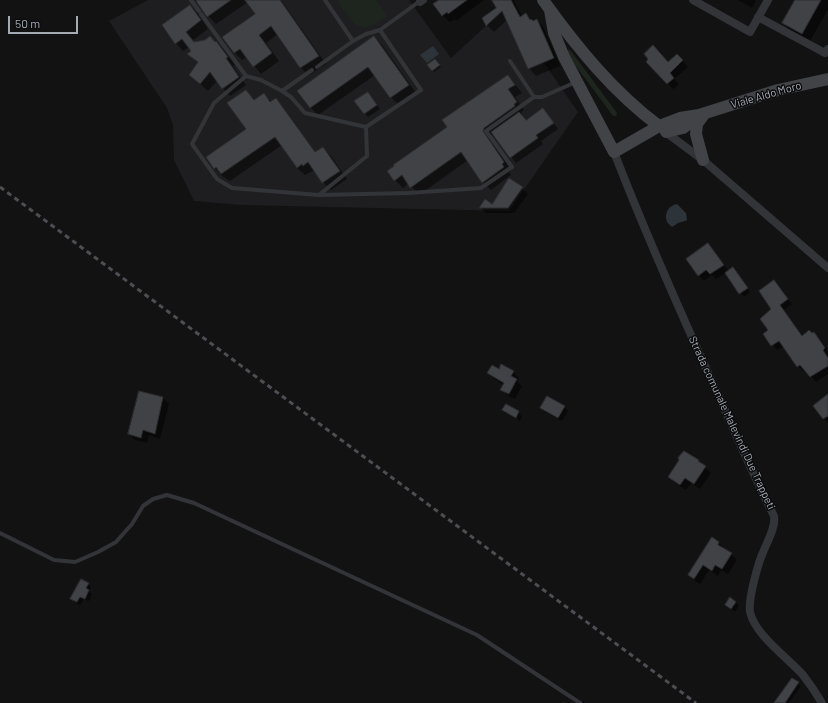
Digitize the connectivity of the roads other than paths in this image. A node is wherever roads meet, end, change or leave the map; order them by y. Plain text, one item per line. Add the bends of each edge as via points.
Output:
1 (190, 0) edge
2 (324, 0) edge
3 (693, 0) edge
4 (768, 0) edge
5 (421, 1) edge
6 (546, 5) edge
7 (758, 17) junction
8 (380, 30) junction
9 (353, 41) junction
10 (828, 49) edge
11 (510, 61) dead end
12 (317, 67) dead end
13 (312, 70) dead end
14 (246, 76) junction
15 (828, 80) edge
16 (577, 82) junction
17 (282, 91) junction
18 (534, 97) junction
19 (702, 114) junction
20 (366, 127) junction
21 (662, 129) junction
22 (614, 152) junction
23 (702, 160) junction
24 (319, 195) junction
25 (828, 268) edge
26 (0, 533) edge
27 (580, 703) edge
28 (822, 703) edge

1 - 14 lane
2 - 9 lane
3 - 7 street via 750,32
4 - 7 street
5 - 8 lane
6 - 16 main road via 554,33
6 - 21 main road via 618,92
7 - 10 street via 825,53
8 - 9 lane
8 - 20 lane via 421,90
9 - 12 lane
11 - 18 lane
13 - 17 lane
14 - 17 lane via 261,80
14 - 24 lane via 214,103 192,144 216,179 232,188
15 - 19 main road, Viale Aldo Moro via 778,90
16 - 18 lane via 542,97
16 - 22 main road
17 - 20 lane via 305,113
18 - 24 lane via 486,131 512,167 481,188
19 - 21 main road, Viale Aldo Moro via 683,128
19 - 23 main road via 696,134
20 - 24 lane via 367,156
21 - 22 main road, Viale Aldo Moro
21 - 23 street
22 - 28 street, Strada comunale Malevindi Due Trappeti via 702,360 756,482 774,516 773,527 762,552 752,590 750,612 762,633 802,675
23 - 25 street
26 - 27 lane via 54,560 75,562 116,542 143,506 153,499 167,495 194,503 477,635

